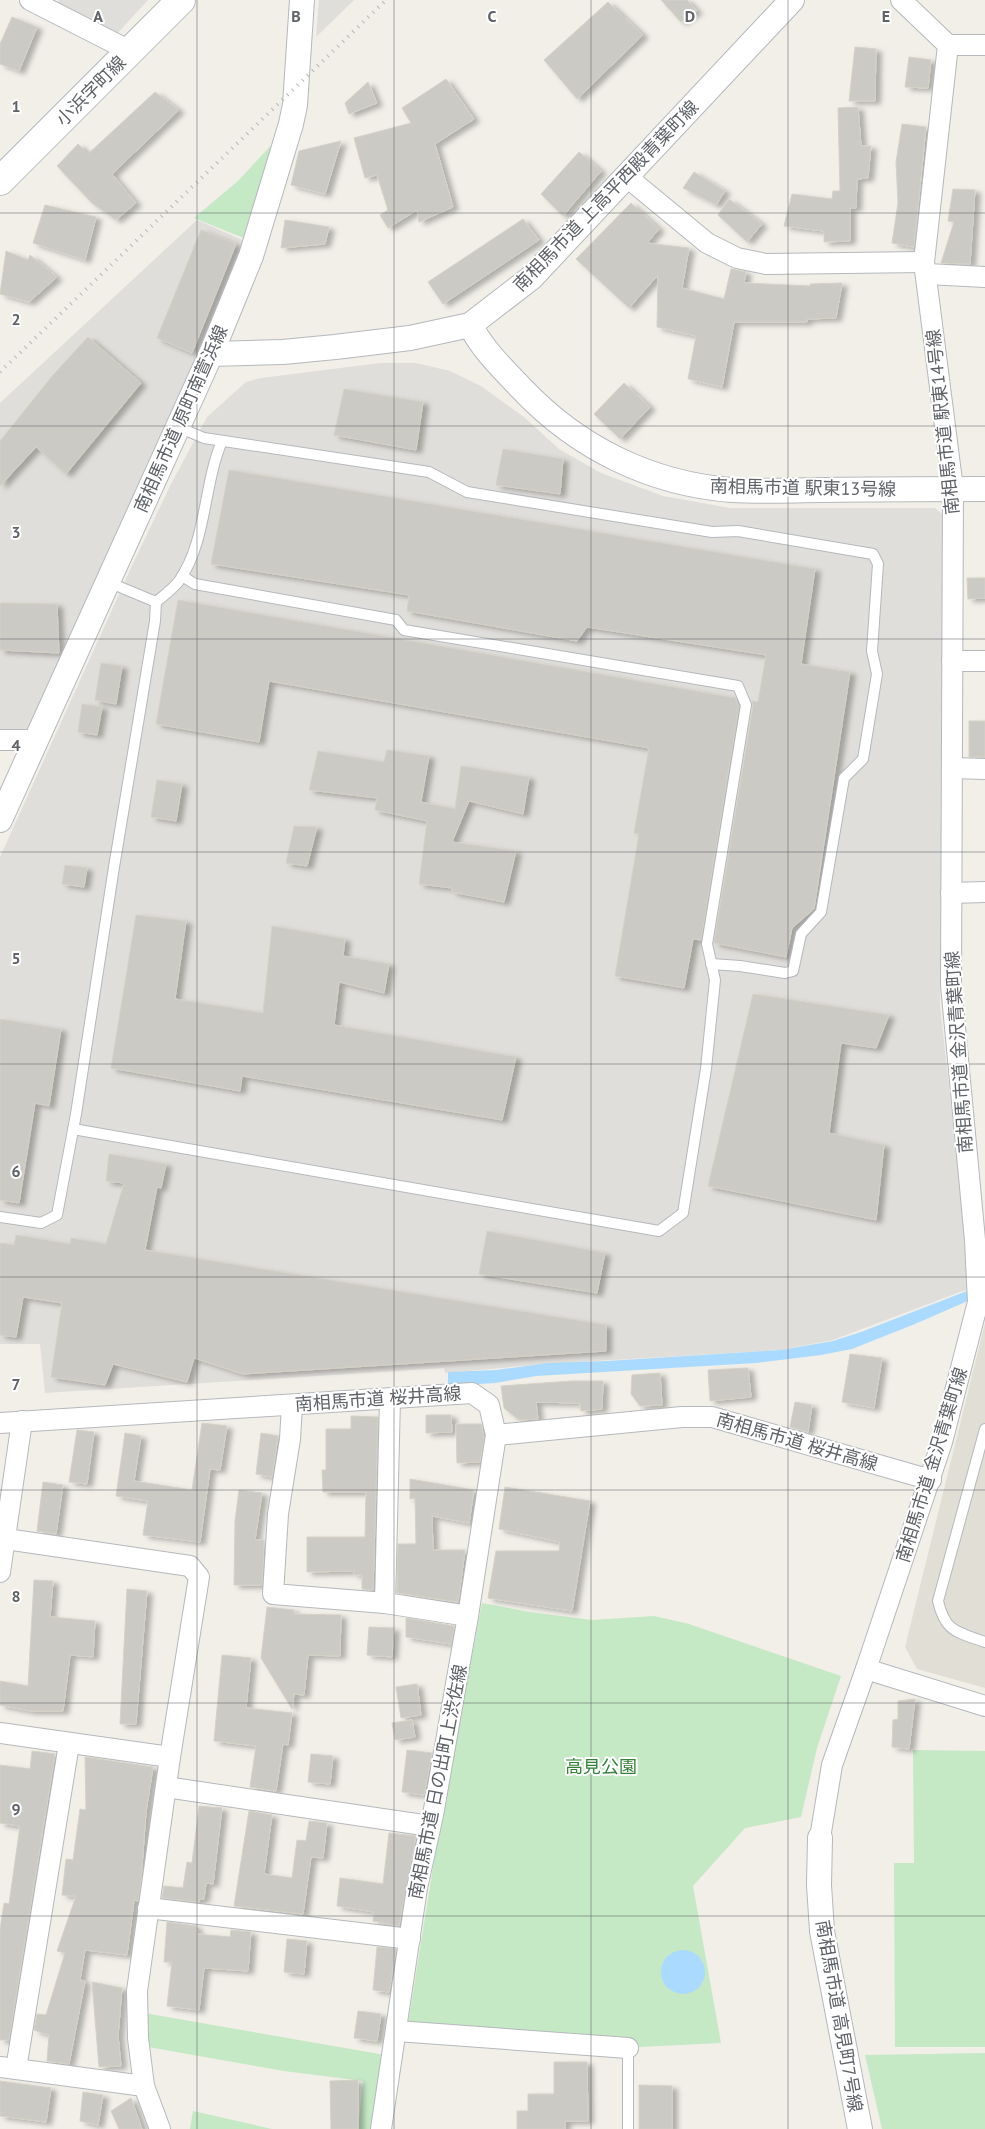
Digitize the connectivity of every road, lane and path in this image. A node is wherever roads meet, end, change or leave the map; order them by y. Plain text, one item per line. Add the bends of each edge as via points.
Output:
1 (30, 0) edge
2 (181, 0) edge
3 (302, 0) edge
4 (792, 0) edge
5 (901, 0) edge
6 (948, 45) junction
7 (985, 45) edge
8 (130, 51) junction
9 (627, 177) junction
10 (0, 181) edge
11 (925, 268) junction
12 (985, 277) edge
13 (470, 325) junction
14 (211, 354) junction
15 (178, 427) junction
16 (222, 441) junction
17 (954, 489) junction
18 (985, 489) edge
19 (182, 576) junction
20 (108, 582) junction
21 (156, 602) junction
22 (952, 661) junction
23 (985, 661) edge
24 (0, 740) edge
25 (36, 740) junction
26 (952, 768) junction
27 (985, 769) edge
28 (0, 820) edge
29 (985, 892) edge
30 (951, 893) junction
31 (711, 964) junction
32 (73, 1129) junction
33 (0, 1217) edge
34 (390, 1399) junction
35 (292, 1405) junction
36 (22, 1421) junction
37 (0, 1423) edge
38 (985, 1429) edge
39 (496, 1434) junction
40 (931, 1480) junction
41 (6, 1539) junction
42 (0, 1572) edge
43 (385, 1603) junction
44 (468, 1616) junction
45 (985, 1642) edge
46 (866, 1669) junction
47 (985, 1706) edge
48 (0, 1733) edge
49 (69, 1744) junction
50 (170, 1758) junction
51 (166, 1788) junction
52 (430, 1826) junction
53 (820, 1838) joint
54 (148, 1908) junction
55 (410, 1939) junction
56 (397, 2031) junction
57 (628, 2048) joint
58 (8, 2068) edge
59 (144, 2086) junction
60 (160, 2129) edge
61 (381, 2129) edge
62 (628, 2129) edge
63 (860, 2129) edge

1 - 8 street
2 - 8 main road, 小浜字町線
3 - 14 street, 南相馬市道 原町南萱浜線 via 291,124 251,256
4 - 9 street, 南相馬市道 上高平西殿青葉町線
5 - 6 street
6 - 7 street
6 - 11 street, 南相馬市道 駅東14号線
8 - 10 main road, 小浜字町線
9 - 11 street via 707,244 737,258 766,264
9 - 13 street, 南相馬市道 上高平西殿青葉町線 via 531,278
11 - 12 street
11 - 17 street, 南相馬市道 駅東14号線
13 - 14 street, 南相馬市道 上高平西殿青葉町線 via 410,338 335,347
13 - 17 street, 南相馬市道 駅東13号線 via 480,344 560,425 619,461 655,475 732,490
14 - 15 street, 南相馬市道 原町南萱浜線
15 - 16 lane via 204,438
15 - 20 street, 南相馬市道 原町南萱浜線
16 - 19 lane via 213,462 194,554
16 - 31 lane via 429,472 467,492 712,532 738,530 874,554 878,564 872,651 877,674 863,759 844,778 821,912 801,934 792,971 785,973
17 - 18 street, 南相馬市道 駅東13号線
17 - 22 street, 南相馬市道 駅東14号線
19 - 21 lane
19 - 31 lane via 196,584 396,620 404,630 738,686 746,705 707,944
20 - 21 lane
20 - 25 street, 南相馬市道 原町南萱浜線
21 - 32 lane via 156,621
22 - 23 street
22 - 26 street, 南相馬市道 駅東14号線
24 - 25 street
25 - 28 street, 南相馬市道 原町南萱浜線
26 - 27 street
26 - 30 street, 南相馬市道 駅東14号線
29 - 30 street
30 - 40 street, 南相馬市道 金沢青葉町線 via 952,994 978,1302
31 - 32 lane via 715,980 706,1069 683,1213 659,1231
32 - 33 lane via 57,1215 41,1223
34 - 35 street, 南相馬市道 桜井高線
34 - 39 street, 南相馬市道 桜井高線 via 472,1394 489,1405
34 - 43 street
35 - 36 street, 南相馬市道 桜井高線
35 - 43 street via 278,1514 273,1594
36 - 37 street, 南相馬市道 桜井高線
36 - 41 street
38 - 45 lane via 938,1600 942,1619 956,1632
39 - 40 street, 南相馬市道 桜井高線 via 712,1417
39 - 44 street, 南相馬市道 日の出町上渋佐線
40 - 46 street, 南相馬市道 金沢青葉町線
41 - 42 street
41 - 50 street via 190,1566 199,1577
43 - 44 street
44 - 52 street, 南相馬市道 日の出町上渋佐線
46 - 47 street
46 - 53 street, 南相馬市道 高見町7号線 via 832,1765
48 - 49 street
49 - 50 street
49 - 58 street
50 - 51 street
51 - 52 street
51 - 54 street
52 - 55 street, 南相馬市道 日の出町上渋佐線
53 - 63 street, 南相馬市道 高見町7号線 via 822,1931
54 - 55 street
54 - 59 street via 137,1991
55 - 56 street, 南相馬市道 日の出町上渋佐線
56 - 57 street
56 - 61 street, 南相馬市道 日の出町上渋佐線
57 - 62 lane
58 - 59 street
59 - 60 street

